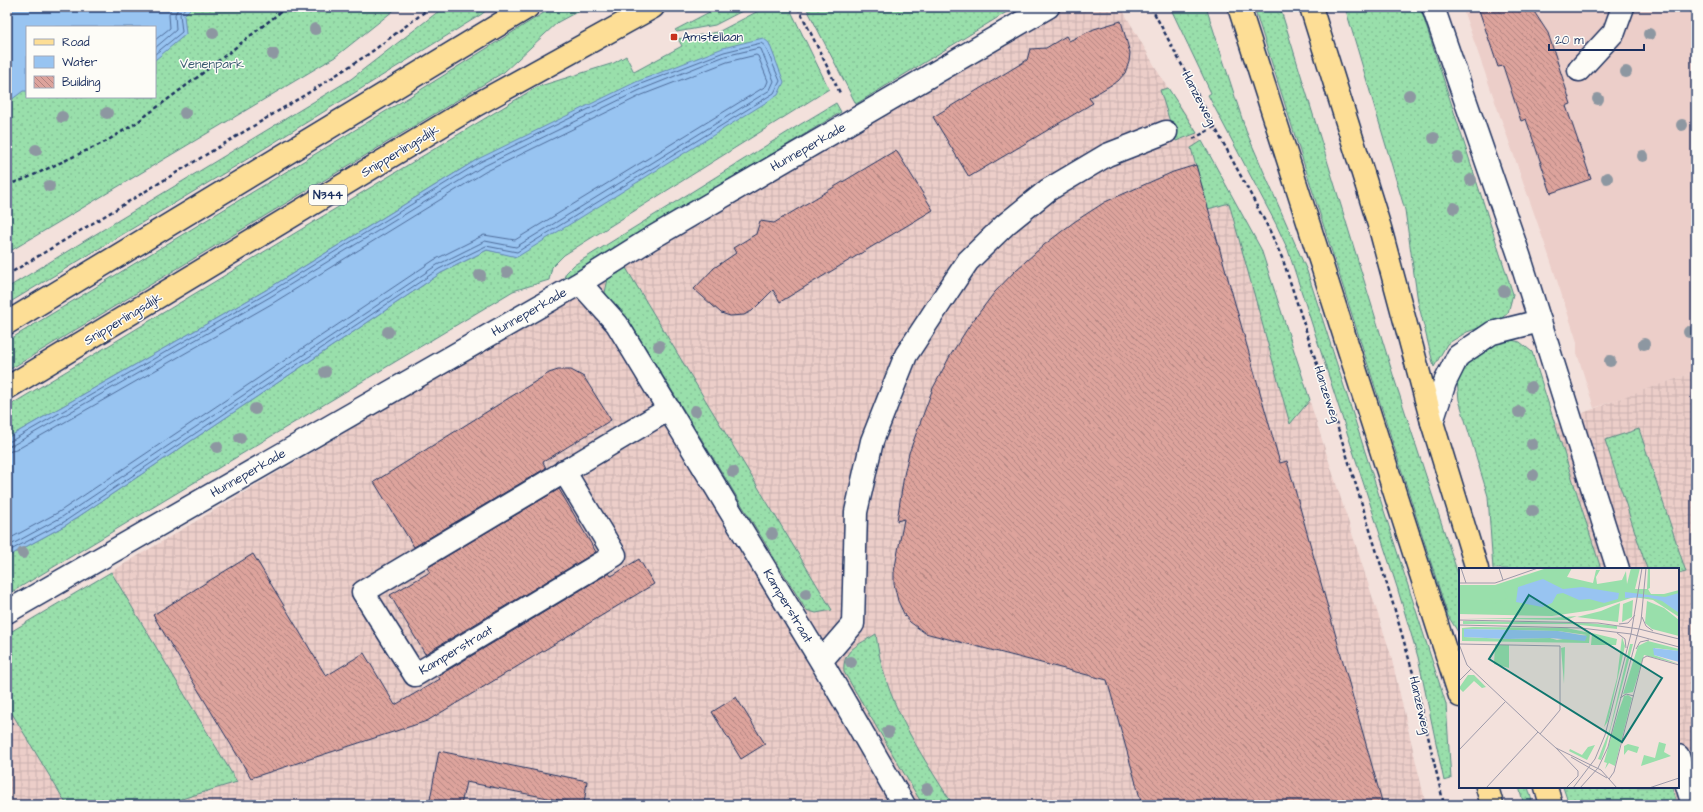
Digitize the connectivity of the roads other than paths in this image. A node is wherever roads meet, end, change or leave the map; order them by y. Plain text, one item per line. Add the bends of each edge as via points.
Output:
1 (528, 7) edge
2 (653, 7) edge
3 (1048, 7) edge
4 (1239, 7) edge
5 (1311, 7) edge
6 (1433, 7) edge
7 (1623, 7) edge
8 (1579, 70) dead end
9 (1166, 132) dead end
10 (580, 282) junction
11 (1540, 321) junction
12 (7, 323) edge
13 (7, 388) edge
14 (668, 409) junction
15 (1432, 422) junction
16 (564, 471) junction
17 (1477, 568) edge
18 (1618, 568) edge
19 (7, 612) edge
20 (821, 661) junction
21 (1459, 693) edge
22 (1679, 759) edge
23 (1487, 788) edge
24 (1546, 788) edge
25 (904, 805) edge
26 (1492, 805) edge
27 (1551, 805) edge
28 (1693, 805) edge

1 - 12 main road
2 - 13 main road, Snipperlingsdijk / N344 via 474,106
3 - 10 street, Hunneperkade
4 - 21 main road
5 - 15 main road via 1380,228
6 - 11 street
7 - 8 street via 1614,32
9 - 20 street via 1107,156 1048,190 1006,224 968,261 906,355 872,441 856,512 853,624
10 - 14 street, Kamperstraat via 617,324
10 - 19 street, Hunneperkade
11 - 15 street via 1492,333 1458,356 1445,382
11 - 18 street
14 - 16 street, Kamperstraat
14 - 20 street, Kamperstraat
15 - 17 main road
16 - 16 street, Kamperstraat via 364,592 415,675 615,555
20 - 25 street, Kamperstraat
22 - 28 street
23 - 26 main road
24 - 27 main road

